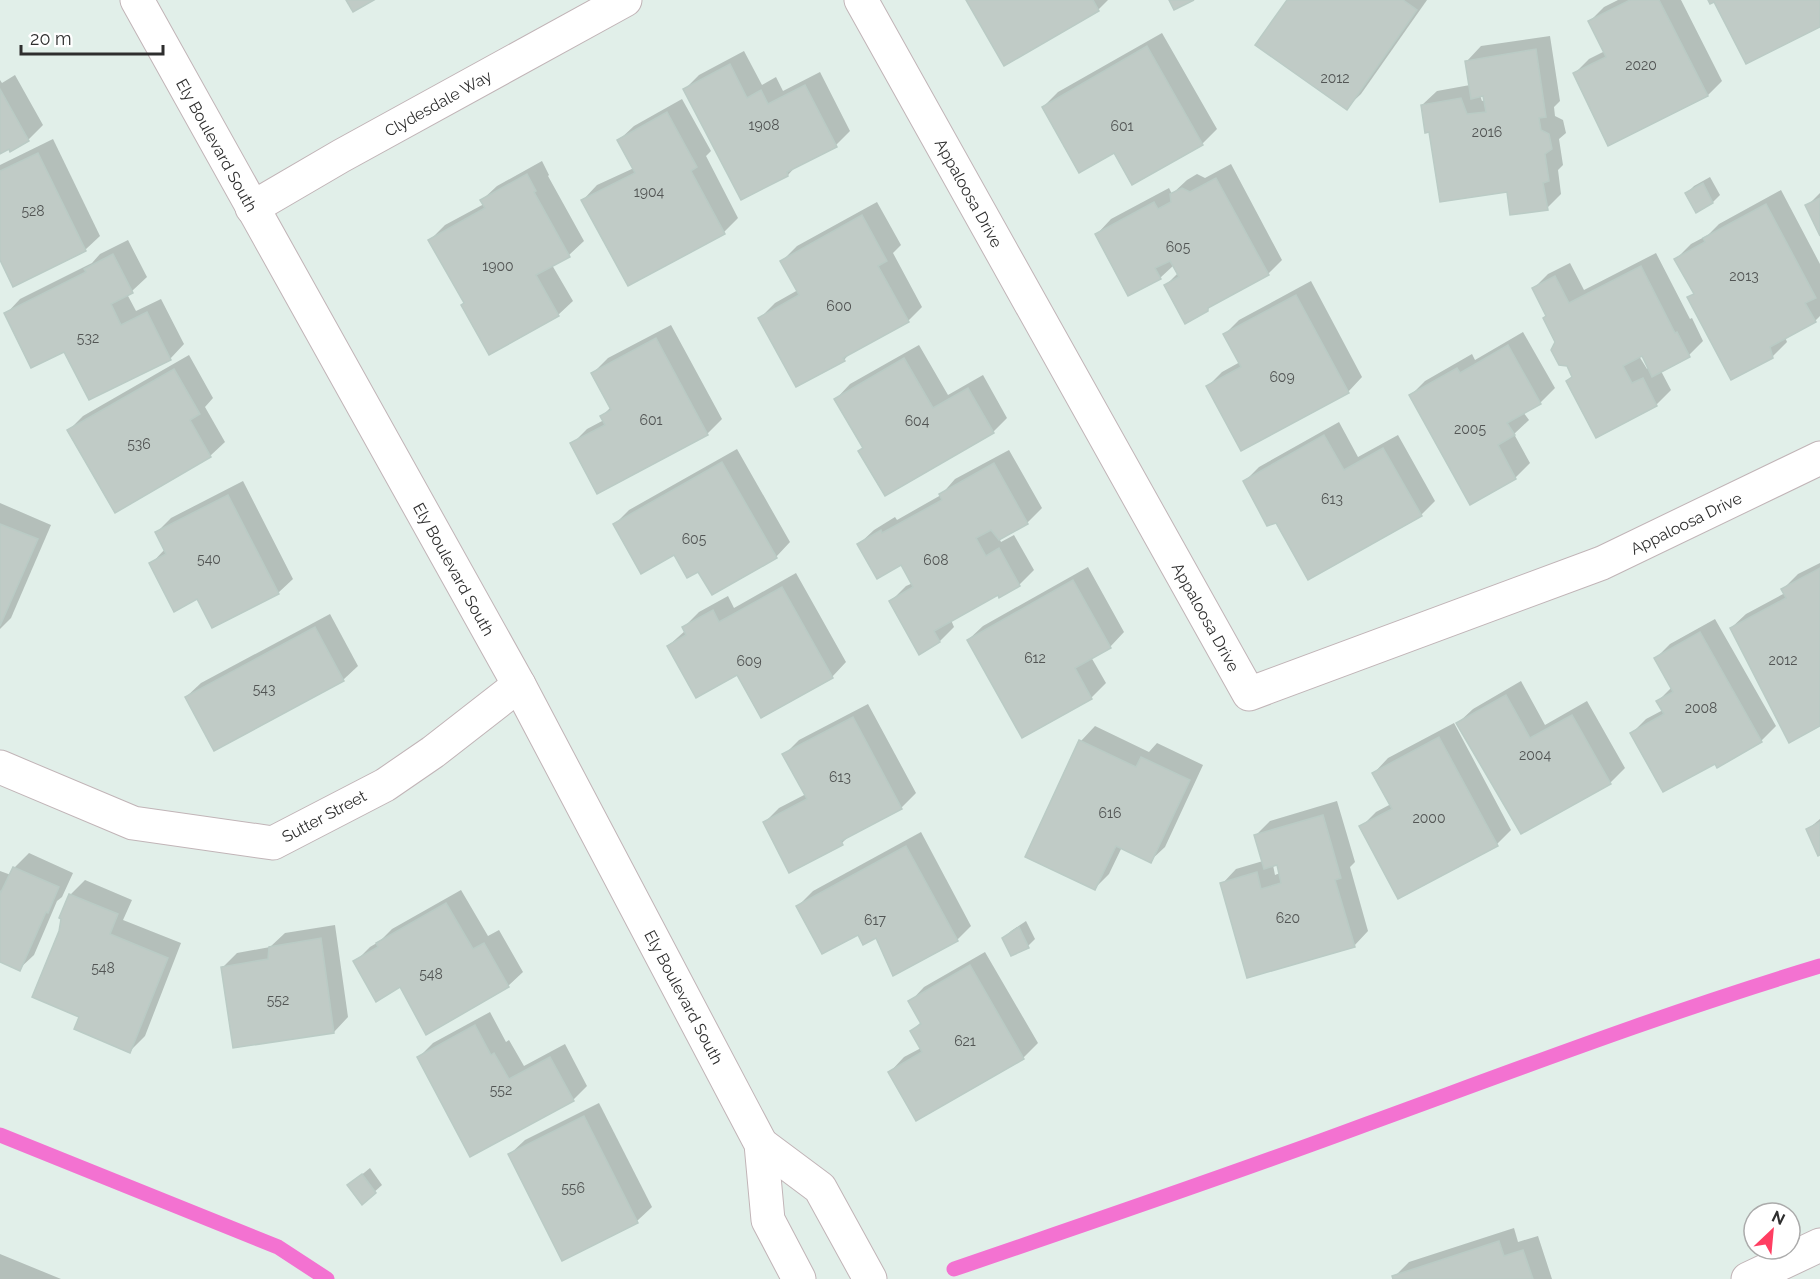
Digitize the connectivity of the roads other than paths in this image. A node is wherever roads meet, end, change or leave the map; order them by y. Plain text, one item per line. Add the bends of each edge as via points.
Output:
1 (137, 0) edge
2 (625, 0) edge
3 (861, 0) edge
4 (252, 208) junction
5 (1820, 458) edge
6 (519, 685) junction
7 (0, 767) edge
8 (761, 1144) junction
9 (1820, 1245) edge
10 (799, 1279) edge
11 (870, 1279) edge
12 (1748, 1279) edge

1 - 4 street, Ely Boulevard South
2 - 4 street, Clydesdale Way
3 - 5 street, Appaloosa Drive via 1249,694 1602,563
4 - 6 street, Ely Boulevard South
6 - 7 street, Sutter Street via 385,785 273,843 133,823
6 - 8 street, Ely Boulevard South
8 - 10 street, Ely Boulevard South via 768,1220
8 - 11 street, Ely Boulevard South via 820,1188
9 - 12 street

